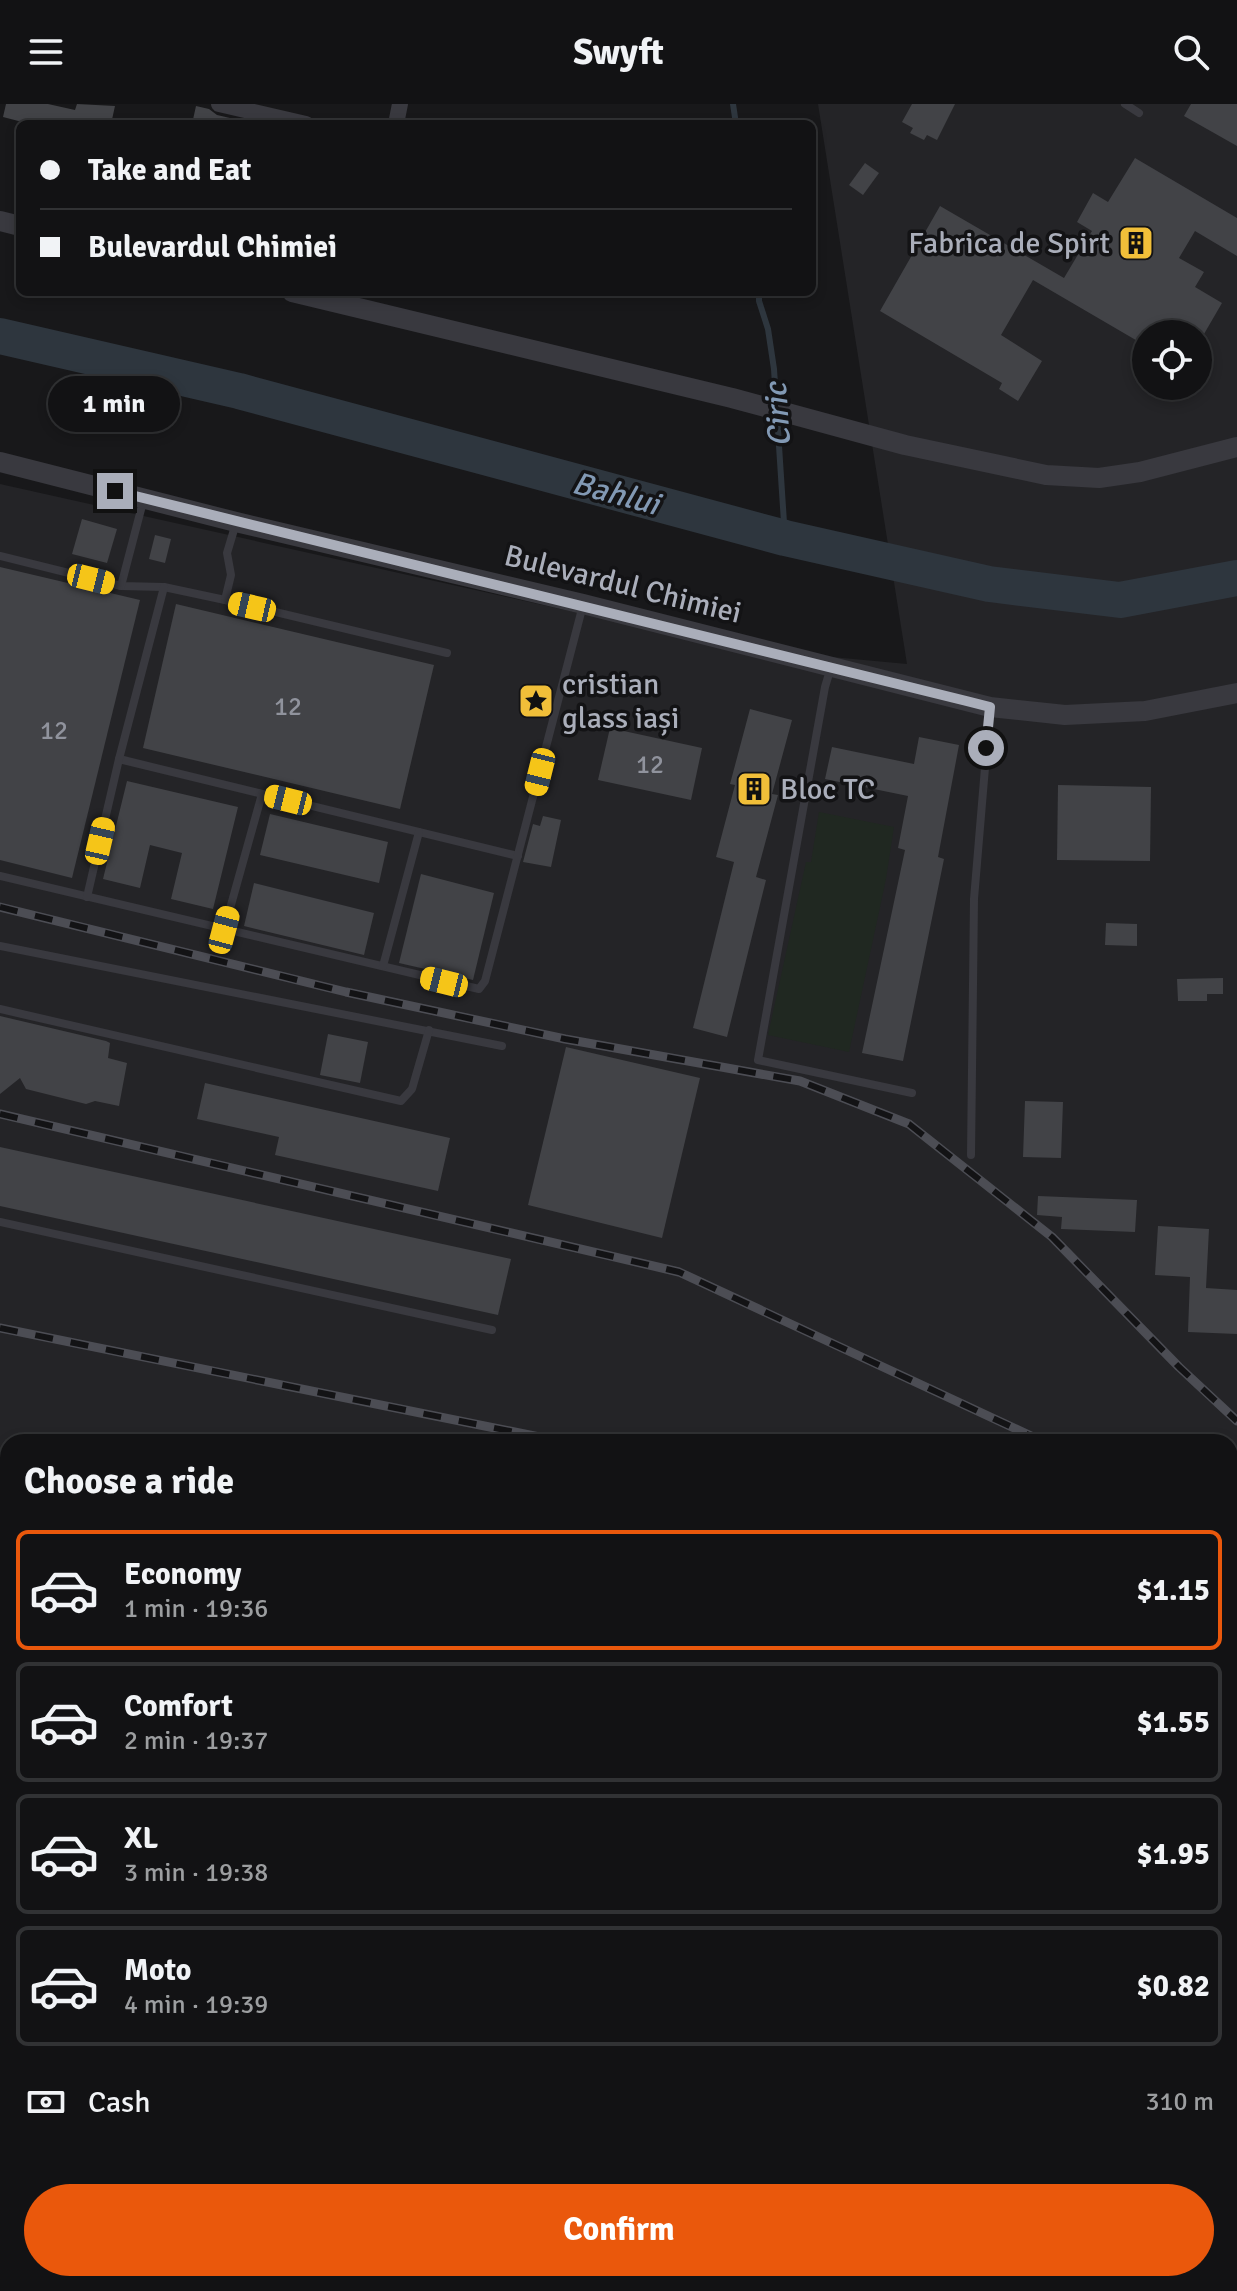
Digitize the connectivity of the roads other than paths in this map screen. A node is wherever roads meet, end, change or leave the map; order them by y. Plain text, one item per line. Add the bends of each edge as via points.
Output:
1 (219, 104) edge
2 (1125, 104) edge
3 (1139, 113) dead end
4 (289, 120) edge
5 (309, 296) edge
6 (1237, 447) edge
7 (0, 462) edge
8 (144, 498) junction
9 (236, 522) junction
10 (0, 556) edge
11 (121, 586) junction
12 (164, 587) junction
13 (225, 600) junction
14 (583, 604) junction
15 (447, 653) dead end
16 (831, 666) junction
17 (1237, 693) edge
18 (990, 707) junction
19 (119, 759) junction
20 (262, 794) junction
21 (419, 832) junction
22 (518, 856) junction
23 (0, 876) edge
24 (87, 897) junction
25 (224, 930) junction
26 (0, 946) edge
27 (383, 966) junction
28 (0, 1009) edge
29 (429, 1030) junction
30 (502, 1046) dead end
31 (912, 1093) dead end
32 (971, 1155) dead end
33 (0, 1222) edge
34 (492, 1330) dead end

1 - 4 street
2 - 3 lane
5 - 6 street via 905,445 1046,475 1099,478 1140,472
7 - 8 street, Bulevardul Chimiei
8 - 9 street, Bulevardul Chimiei
8 - 11 lane
9 - 13 lane via 227,553 231,575
9 - 14 street, Bulevardul Chimiei
10 - 11 lane
11 - 12 lane
12 - 13 lane
12 - 19 lane
13 - 15 lane
14 - 16 street, Bulevardul Chimiei
14 - 22 lane
16 - 18 street, Bulevardul Chimiei
16 - 31 lane via 758,1060
17 - 18 street, Bulevardul Chimiei via 1129,712 1065,715
18 - 32 lane via 974,899
19 - 20 lane
19 - 24 lane
20 - 21 lane
20 - 25 lane
21 - 22 lane
21 - 27 lane
22 - 27 lane via 482,986 474,990
23 - 24 lane
24 - 25 lane
25 - 27 lane
26 - 29 lane
28 - 29 lane via 401,1101 412,1089
29 - 30 lane
33 - 34 lane

